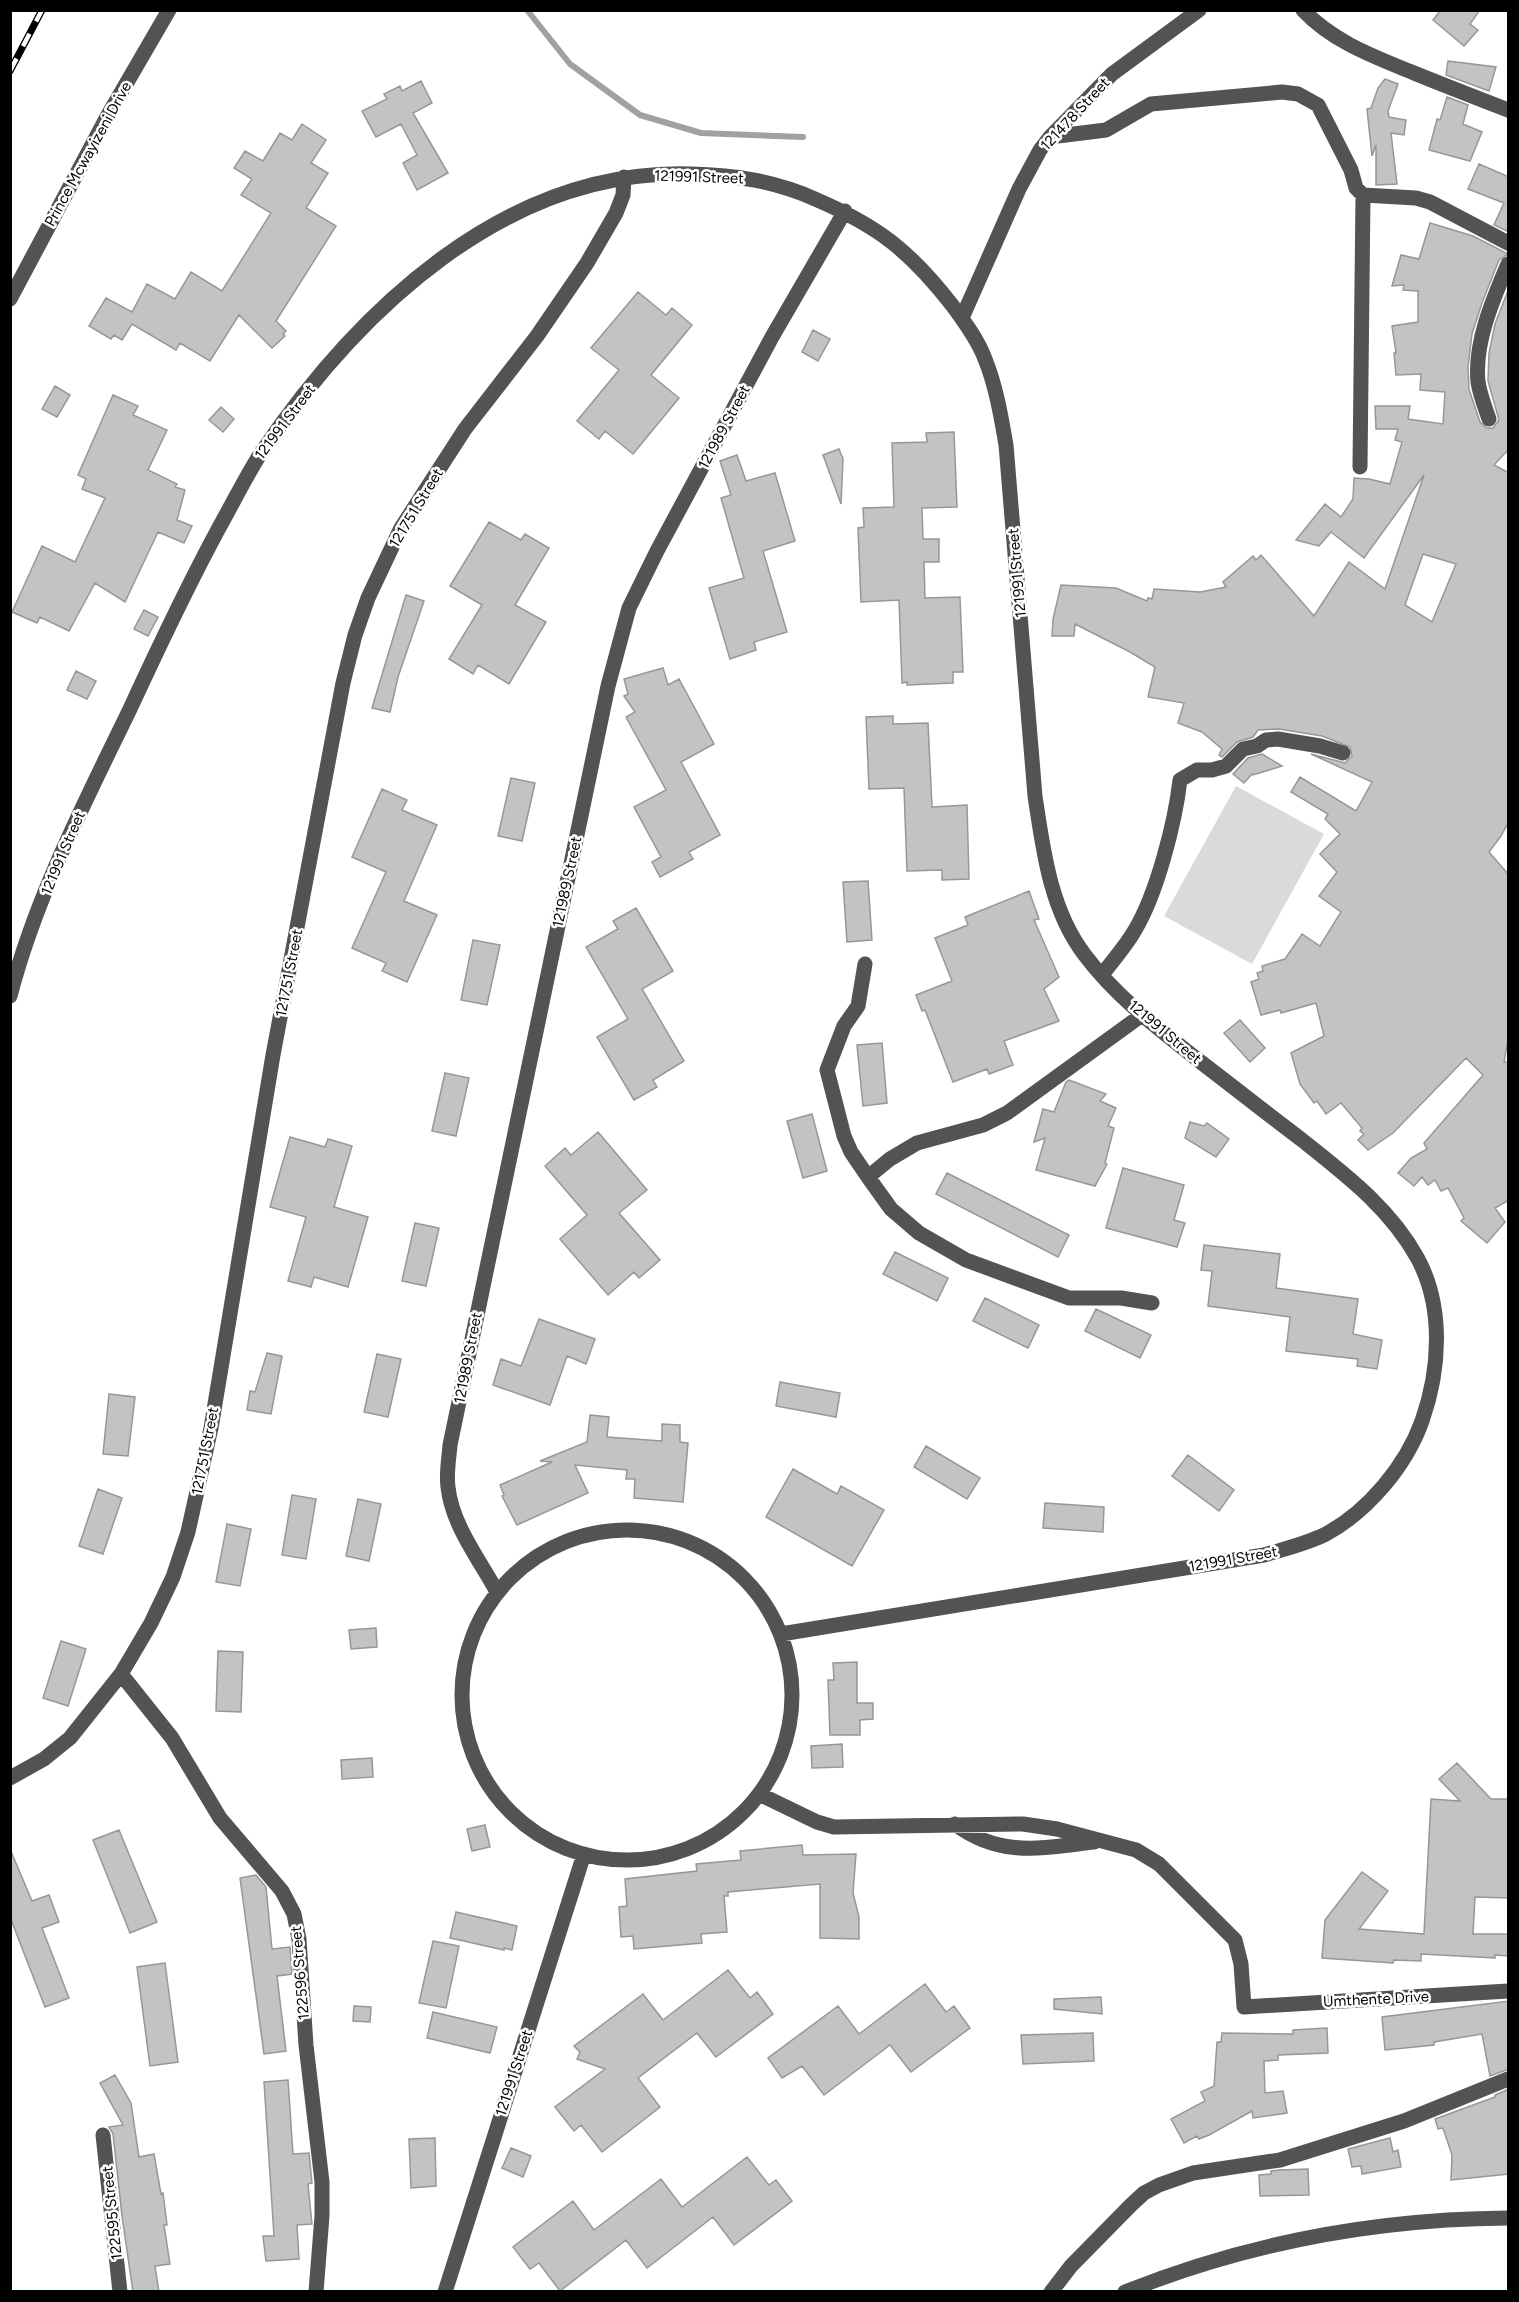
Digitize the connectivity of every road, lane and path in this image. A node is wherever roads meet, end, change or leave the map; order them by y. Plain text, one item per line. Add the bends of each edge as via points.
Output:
1 (169, 10) edge
2 (1199, 10) edge
3 (1303, 10) edge
4 (1509, 111) edge
5 (1050, 137) junction
6 (624, 177) junction
7 (1364, 195) junction
8 (844, 211) junction
9 (1509, 243) edge
10 (1509, 264) edge
11 (10, 299) edge
12 (962, 318) junction
13 (1489, 419) dead end
14 (1360, 467) dead end
15 (1343, 753) dead end
16 (865, 964) dead end
17 (1102, 975) junction
18 (10, 996) edge
19 (1142, 1015) junction
20 (868, 1177) junction
21 (1152, 1303) dead end
22 (497, 1592) junction
23 (781, 1634) junction
24 (121, 1674) junction
25 (10, 1778) edge
26 (759, 1794) junction
27 (955, 1824) junction
28 (1103, 1841) junction
29 (584, 1854) junction
30 (1509, 1991) edge
31 (1509, 2079) edge
32 (103, 2135) dead end
33 (1509, 2218) edge
34 (120, 2292) edge
35 (316, 2292) edge
36 (445, 2292) edge
37 (1051, 2292) edge
38 (1125, 2292) edge

1 - 11 street, Prince Mcwayizeni Drive
2 - 5 street, 121478 Street via 1112,74
3 - 4 street via 1344,42
5 - 7 street via 1106,130 1151,104 1282,92 1298,94 1318,105 1356,188
5 - 12 street, 121478 Street via 1018,189
6 - 8 street, 121991 Street via 669,173 762,180
6 - 18 street, 121991 Street via 549,199 459,246 375,315 289,414 258,457 173,617 83,806 32,925
6 - 24 street, 121751 Street via 616,213 587,263 465,429 401,528 355,634 273,1055 197,1494 173,1577
7 - 9 street via 1430,202
7 - 14 street
8 - 12 street, 121991 Street via 899,246
8 - 22 street, 121989 Street via 657,551 629,608 612,667 450,1445 450,1498 465,1537
10 - 13 street via 1495,295 1479,352 1479,385
12 - 17 street, 121991 Street via 985,357 1006,444 1042,844 1052,888 1064,917 1083,952
15 - 17 street via 1285,740 1266,740 1243,749 1226,766 1197,770 1180,780 1178,805 1147,908
16 - 20 street via 858,1006 843,1026 827,1070 844,1136
17 - 19 street, 121991 Street
19 - 20 street via 1007,1113 983,1125 917,1143
19 - 23 street, 121991 Street via 1370,1195 1419,1261 1434,1305 1436,1365 1417,1435 1399,1467 1353,1515 1326,1534 1264,1555
20 - 21 street via 891,1209 919,1233 966,1260 1069,1298 1121,1298
22 - 23 street via 534,1558 570,1540 602,1531 652,1532 699,1546 727,1563 756,1592
22 - 29 street via 481,1616 462,1673 465,1732 474,1760 507,1809 556,1844
23 - 26 street via 793,1689 791,1717 774,1770
24 - 25 street, 121751 Street via 70,1738 44,1759
24 - 35 street, 122596 Street via 172,1738 220,1818 282,1891 294,1914 322,2182
26 - 27 street via 834,1827
26 - 29 street via 737,1818 711,1837 681,1850 649,1858 616,1860
27 - 28 street via 1040,1825
27 - 28 street via 977,1839 1011,1848
28 - 30 street, Umthente Drive via 1136,1851 1159,1864 1227,1930 1240,1953 1244,2007
29 - 36 street, 121991 Street
31 - 37 street via 1404,2121 1280,2160 1211,2169 1159,2185 1131,2205
32 - 34 street, 122595 Street
33 - 38 street via 1458,2218 1360,2228 1273,2244 1171,2273

